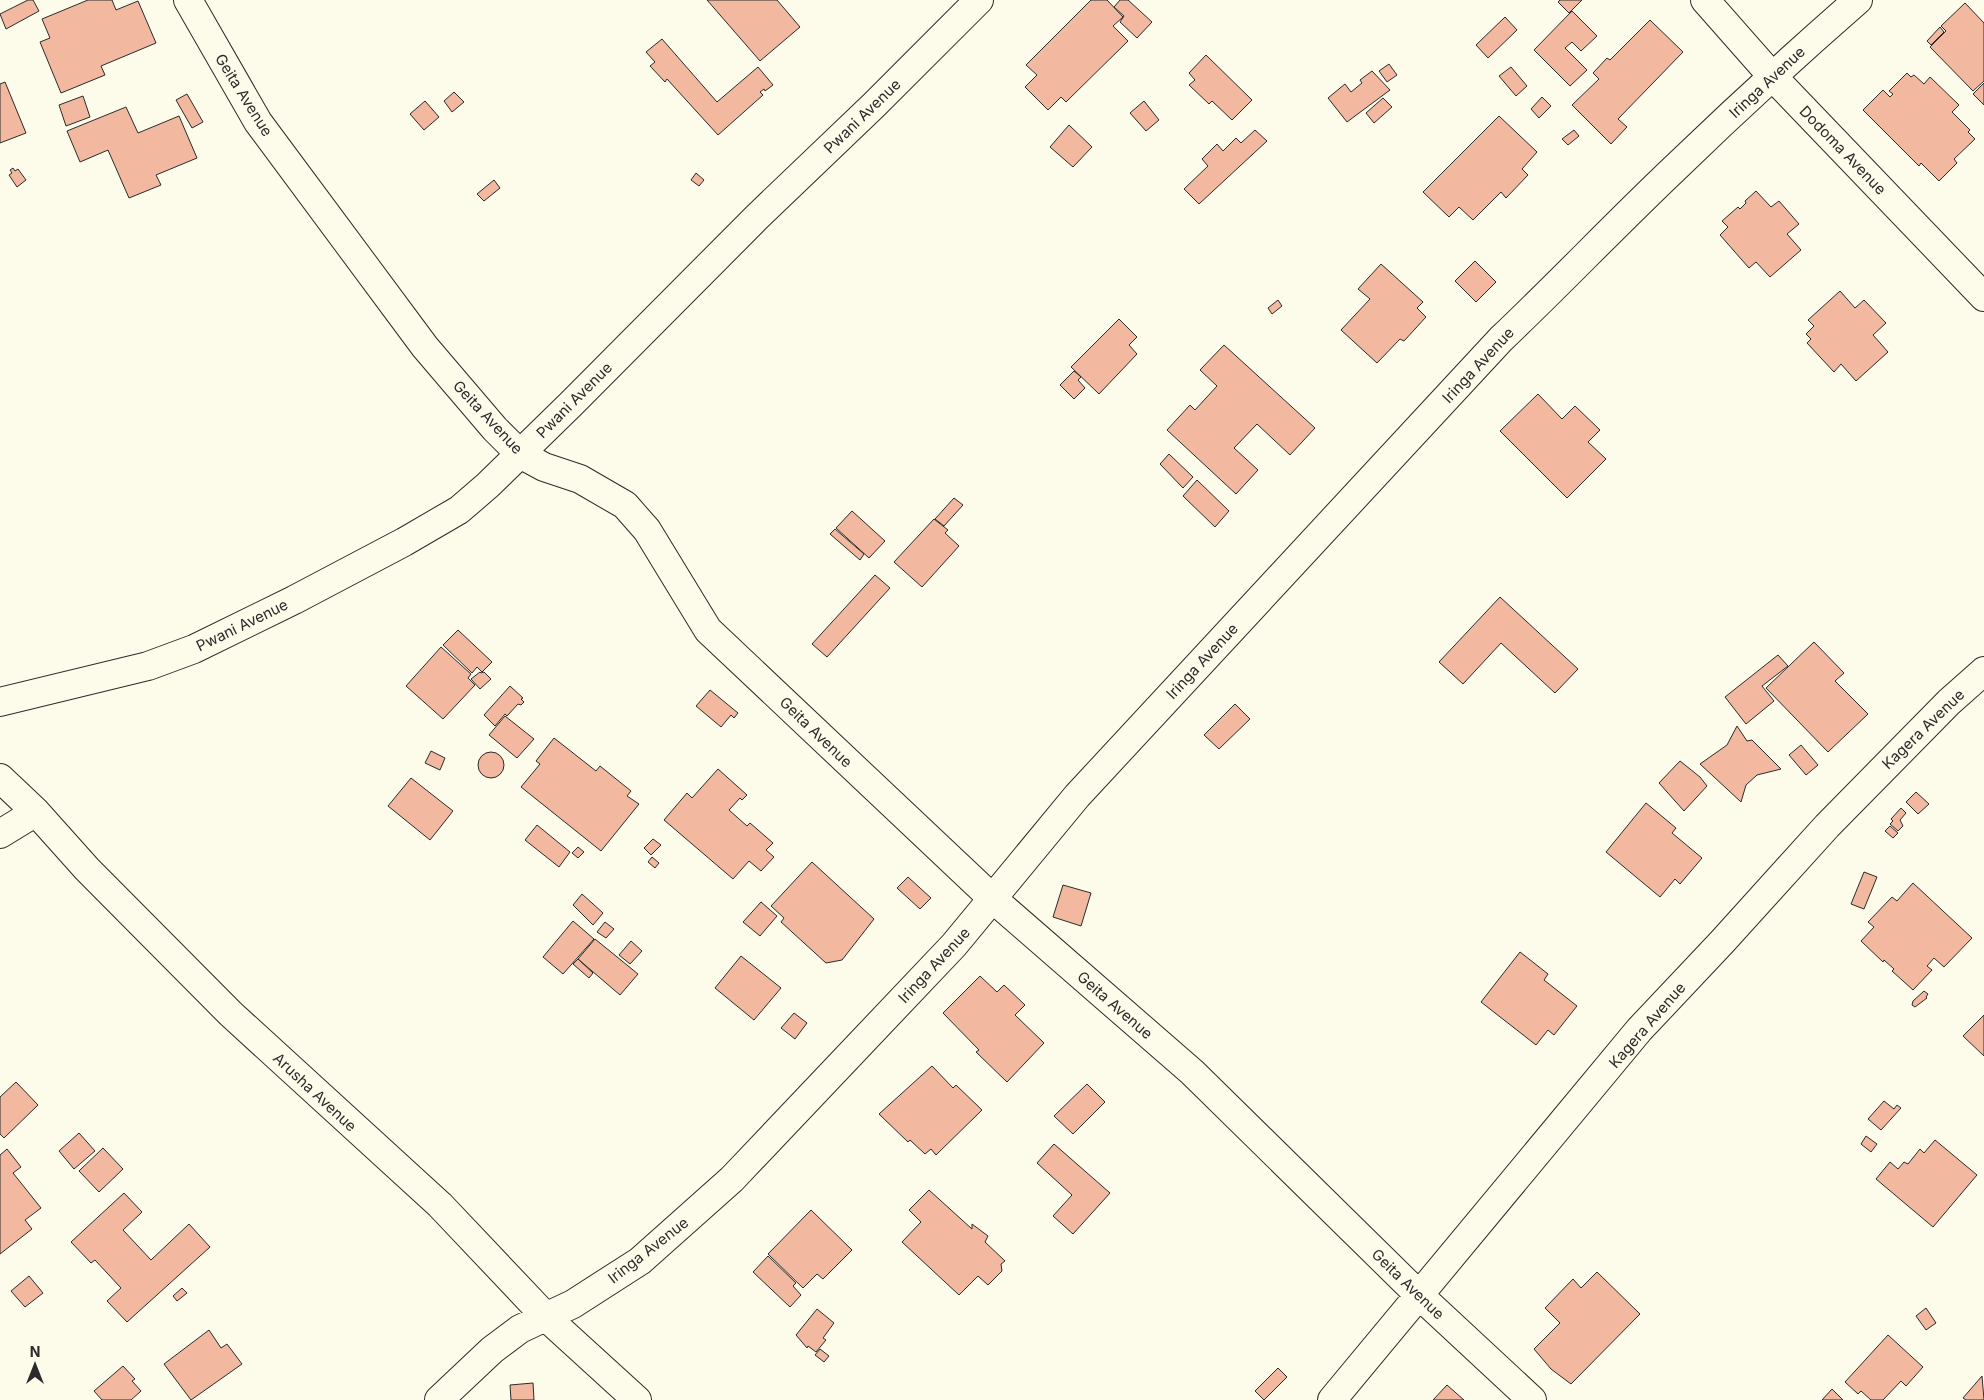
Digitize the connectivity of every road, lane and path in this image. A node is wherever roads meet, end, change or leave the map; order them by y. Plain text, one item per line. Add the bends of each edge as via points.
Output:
1 (188, 0) edge
2 (979, 0) edge
3 (1705, 0) edge
4 (1858, 0) edge
5 (1772, 76) junction
6 (1984, 297) edge
7 (520, 454) junction
8 (1984, 671) edge
9 (0, 702) edge
10 (0, 778) edge
11 (36, 812) junction
12 (0, 834) edge
13 (993, 900) junction
14 (1419, 1295) junction
15 (547, 1318) junction
16 (439, 1400) edge
17 (637, 1400) edge
18 (1332, 1400) edge
19 (1532, 1400) edge

1 - 7 street, Geita Avenue via 258,122 425,347
2 - 7 street, Pwani Avenue
3 - 5 street, Dodoma Avenue
4 - 5 street, Iringa Avenue
5 - 6 street, Dodoma Avenue
5 - 13 street, Iringa Avenue via 1501,339 1077,796
7 - 9 street, Pwani Avenue via 459,510 240,629 148,666
7 - 13 street, Geita Avenue via 544,467 580,479 624,505 647,530 708,630
8 - 14 street, Kagera Avenue via 1949,702 1827,826 1639,1030
10 - 11 street, Arusha Avenue
11 - 12 street
11 - 15 street, Arusha Avenue via 231,1014 440,1206
13 - 14 street, Geita Avenue via 1192,1072
13 - 15 street, Iringa Avenue via 725,1185 640,1261
14 - 18 street, Kagera Avenue
14 - 19 street, Geita Avenue
15 - 16 street, Iringa Avenue via 520,1329
15 - 17 street, Arusha Avenue

